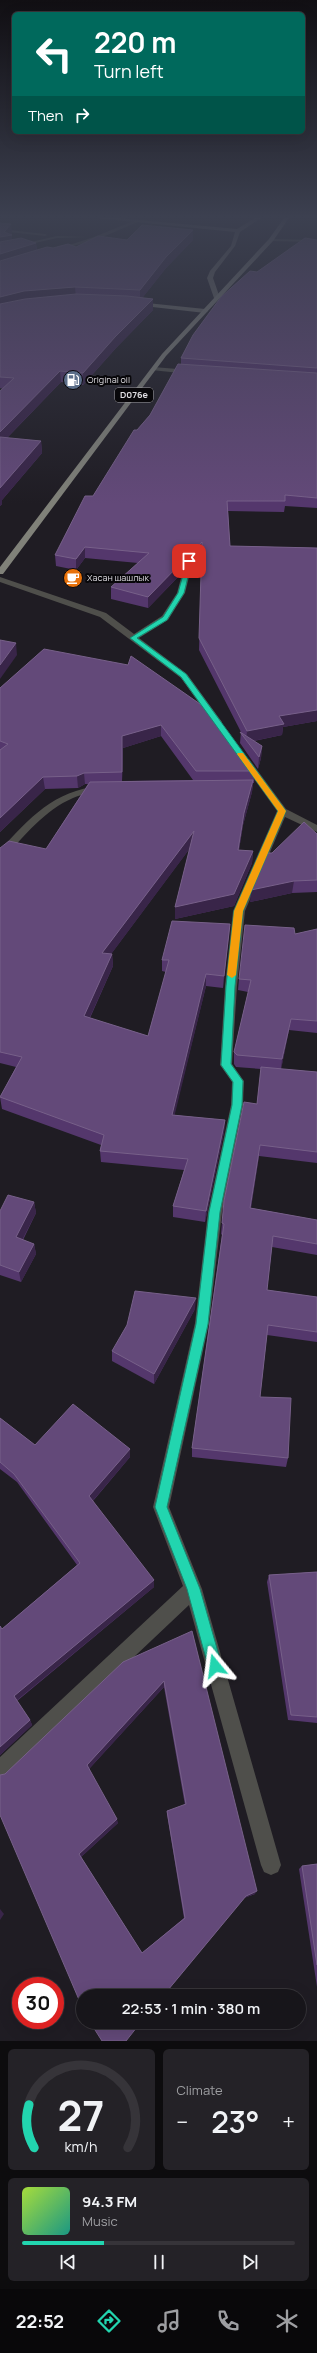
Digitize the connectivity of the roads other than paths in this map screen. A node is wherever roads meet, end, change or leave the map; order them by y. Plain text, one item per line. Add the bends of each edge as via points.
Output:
1 (203, 313) edge
2 (153, 370) junction
3 (200, 373) edge
4 (189, 561) edge
5 (0, 572) edge
6 (0, 580) edge
7 (133, 638) junction
8 (224, 731) edge
9 (242, 756) edge
10 (249, 787) edge
11 (265, 787) junction
12 (108, 789) edge
13 (282, 811) junction
14 (317, 829) edge
15 (0, 856) edge
16 (193, 1589) junction
17 (0, 1770) edge
18 (271, 1865) dead end

1 - 2 main road, D076e
2 - 3 street
2 - 5 main road, D076e
4 - 7 street via 181,593 165,618
6 - 7 street via 103,615
7 - 8 street via 184,676
9 - 11 street
10 - 11 street
11 - 13 street
12 - 15 street via 85,789 50,805
13 - 14 street
13 - 16 street via 239,911 230,986 226,1065 238,1081 237,1105 215,1212 202,1324 161,1507
16 - 17 street
16 - 18 street

